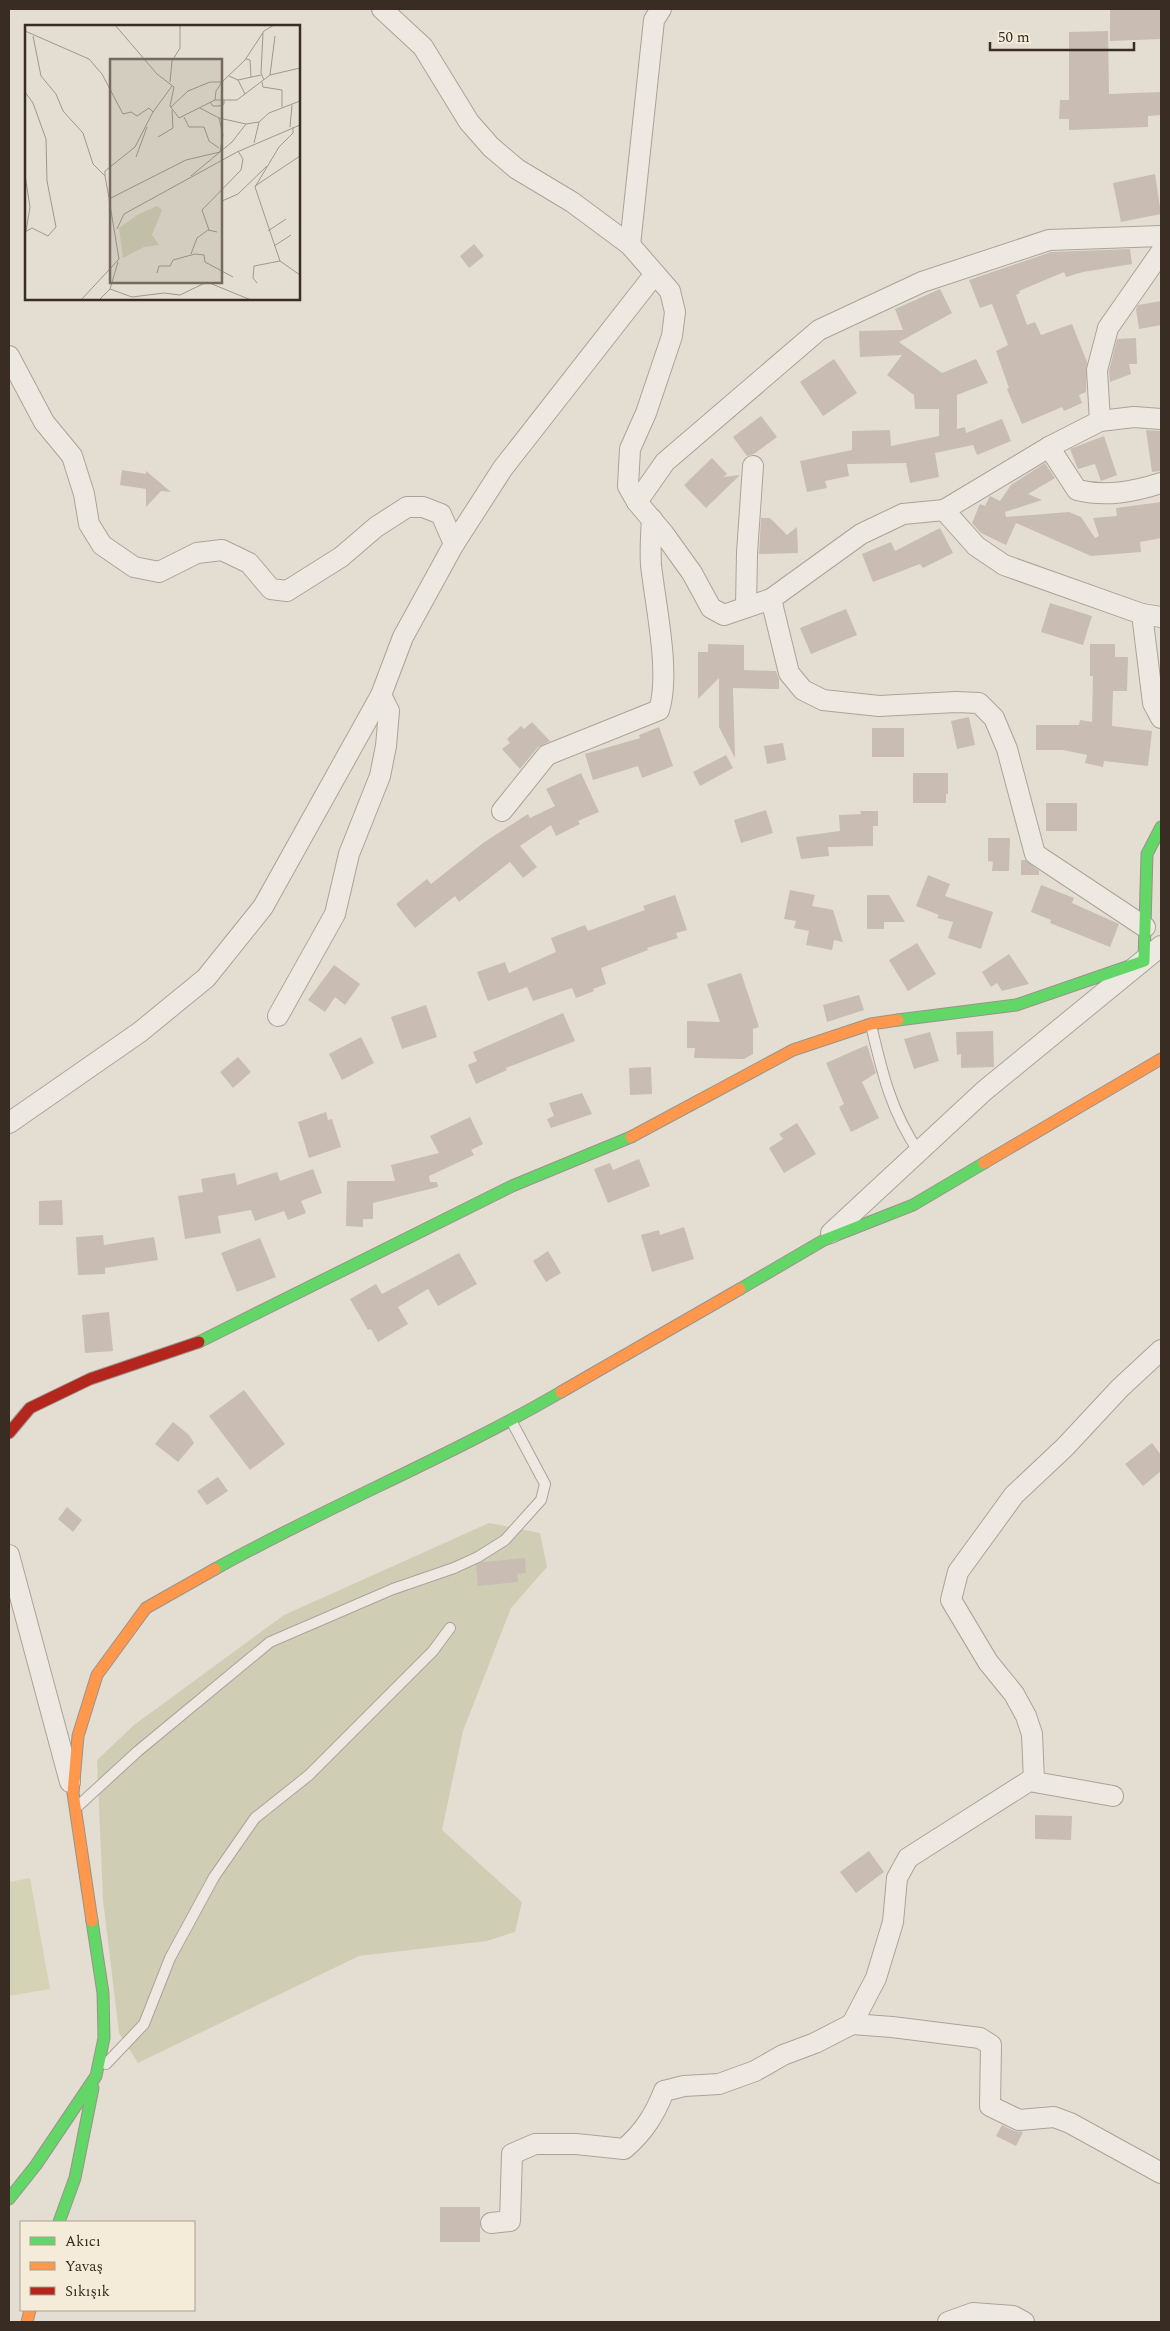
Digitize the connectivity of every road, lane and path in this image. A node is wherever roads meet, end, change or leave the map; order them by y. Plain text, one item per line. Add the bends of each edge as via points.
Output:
1 (382, 9) edge
2 (661, 9) edge
3 (1161, 236) edge
4 (630, 245) junction
5 (1161, 252) edge
6 (654, 275) junction
7 (9, 356) edge
8 (1161, 418) edge
9 (1100, 421) junction
10 (1049, 447) junction
11 (753, 466) dead end
12 (1161, 483) edge
13 (636, 502) junction
14 (944, 510) junction
15 (652, 519) junction
16 (454, 544) junction
17 (770, 599) junction
18 (746, 607) junction
19 (1152, 615) edge
20 (381, 695) junction
21 (1161, 718) edge
22 (502, 811) dead end
23 (1161, 827) edge
24 (1145, 927) junction
25 (1161, 946) edge
26 (1144, 961) junction
27 (278, 1016) dead end
28 (871, 1024) junction
29 (1161, 1058) edge
30 (9, 1123) edge
31 (919, 1152) junction
32 (824, 1240) junction
33 (1161, 1350) edge
34 (512, 1421) junction
35 (9, 1433) edge
36 (9, 1555) edge
37 (450, 1628) dead end
38 (1034, 1781) junction
39 (1113, 1796) dead end
40 (74, 1801) junction
41 (852, 2024) junction
42 (96, 2076) junction
43 (1161, 2173) edge
44 (9, 2200) edge
45 (60, 2221) edge
46 (492, 2223) dead end
47 (948, 2322) edge
48 (1024, 2322) edge

1 - 4 street via 423,47 469,122 492,148 517,169 572,202
2 - 4 street via 654,20
3 - 13 street via 1049,240 922,282 819,330 665,462
4 - 6 street
5 - 9 street via 1108,328 1097,370
6 - 13 street via 670,291 675,312 672,336 630,449 628,486
6 - 16 street via 508,460
7 - 16 street via 44,422 72,456 84,494 88,524 102,545 134,567 159,572 197,553 222,550 249,563 271,588 288,591 341,557 376,527 407,508 423,506 441,514
8 - 9 street
9 - 10 street
10 - 12 street via 1077,490 1108,494 1140,490
10 - 14 street
11 - 18 street via 746,553
13 - 15 street
14 - 17 street via 903,514 861,534
14 - 19 street via 976,546 1004,565
15 - 18 street via 692,573 711,608 724,615
15 - 22 street via 651,563 662,656 659,710 547,755
16 - 20 street via 403,637
17 - 18 street
17 - 24 street via 790,673 803,690 823,700 879,706 979,703 994,718 1007,749 1036,854
19 - 21 street via 1153,703
20 - 27 street via 389,711 380,776 349,854 335,914
20 - 30 street via 263,907 206,978 140,1032
23 - 24 street via 1147,854
24 - 26 street
25 - 26 street
26 - 28 street via 1016,1005
26 - 31 street via 984,1091
28 - 31 lane via 885,1086
28 - 35 street via 792,1050 643,1132 512,1186 196,1344 90,1379 30,1408
29 - 32 street via 913,1205
31 - 32 street
32 - 34 street
33 - 38 street via 1014,1495 958,1572 951,1600 988,1662 1014,1694 1026,1716 1032,1734
34 - 40 street via 277,1535 146,1608 97,1675 78,1736
34 - 40 lane via 545,1484 541,1500 505,1540 454,1568 393,1589 270,1642
36 - 40 street
37 - 42 lane via 432,1651 309,1775 255,1818 214,1877 174,1950 144,2024
38 - 39 street
38 - 41 street via 1006,1795 908,1858 897,1878 893,1922 876,1978
40 - 42 street via 103,1993 104,2038
41 - 43 street via 980,2038 991,2045 990,2106 1019,2120 1054,2117 1070,2123
41 - 46 street via 755,2071 720,2084 664,2090 658,2109 642,2134 624,2149 535,2144 512,2154 510,2221
42 - 44 street
42 - 45 street via 75,2178
47 - 48 street via 973,2313 1013,2316

